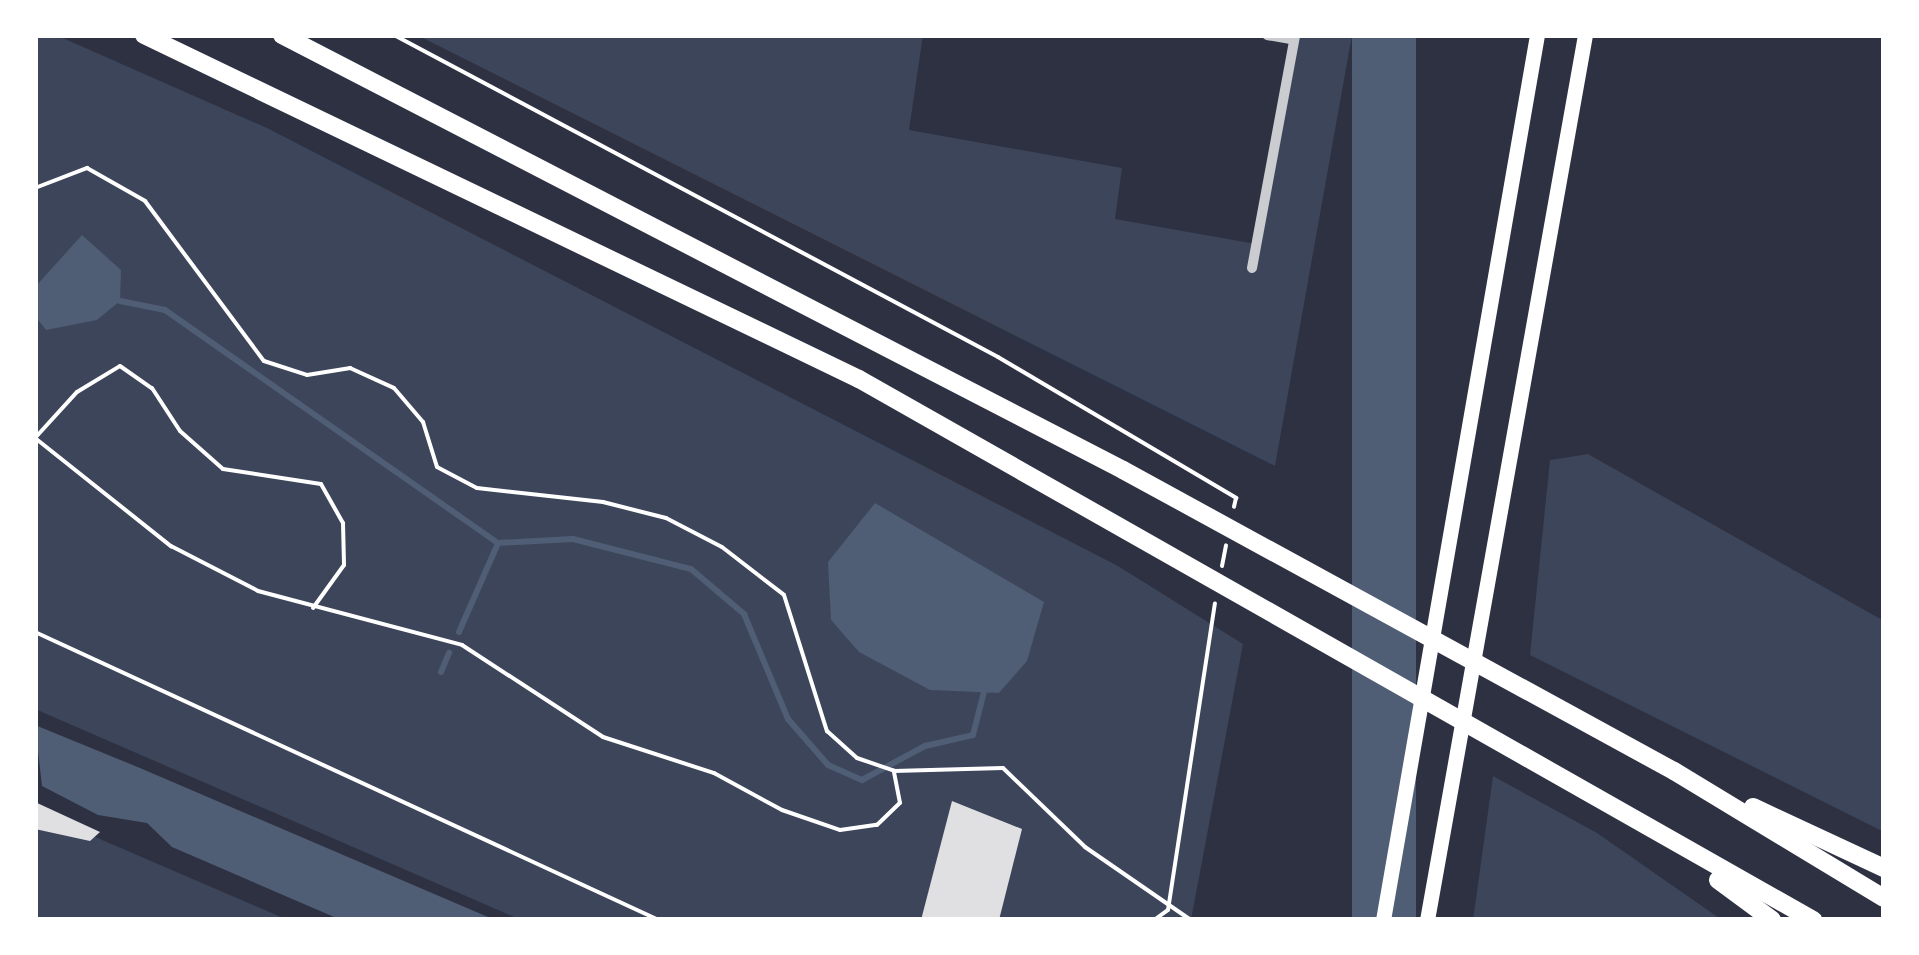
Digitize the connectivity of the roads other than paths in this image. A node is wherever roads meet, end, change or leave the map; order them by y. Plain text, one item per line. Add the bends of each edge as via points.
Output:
1 (144, 35) edge
2 (282, 35) edge
3 (1267, 35) edge
4 (1537, 35) edge
5 (1585, 35) edge
6 (1294, 37) edge
7 (1252, 268) dead end
8 (1674, 770) junction
9 (1669, 845) junction
10 (1884, 868) edge
11 (1884, 898) edge
12 (1383, 920) edge
13 (1427, 920) edge
14 (1772, 920) edge
15 (1813, 920) edge

1 - 9 highway via 859,379
2 - 8 highway via 1183,503
3 - 6 street
4 - 12 main road
5 - 13 main road
6 - 7 street
8 - 10 highway
8 - 11 highway
9 - 14 highway
9 - 15 highway

